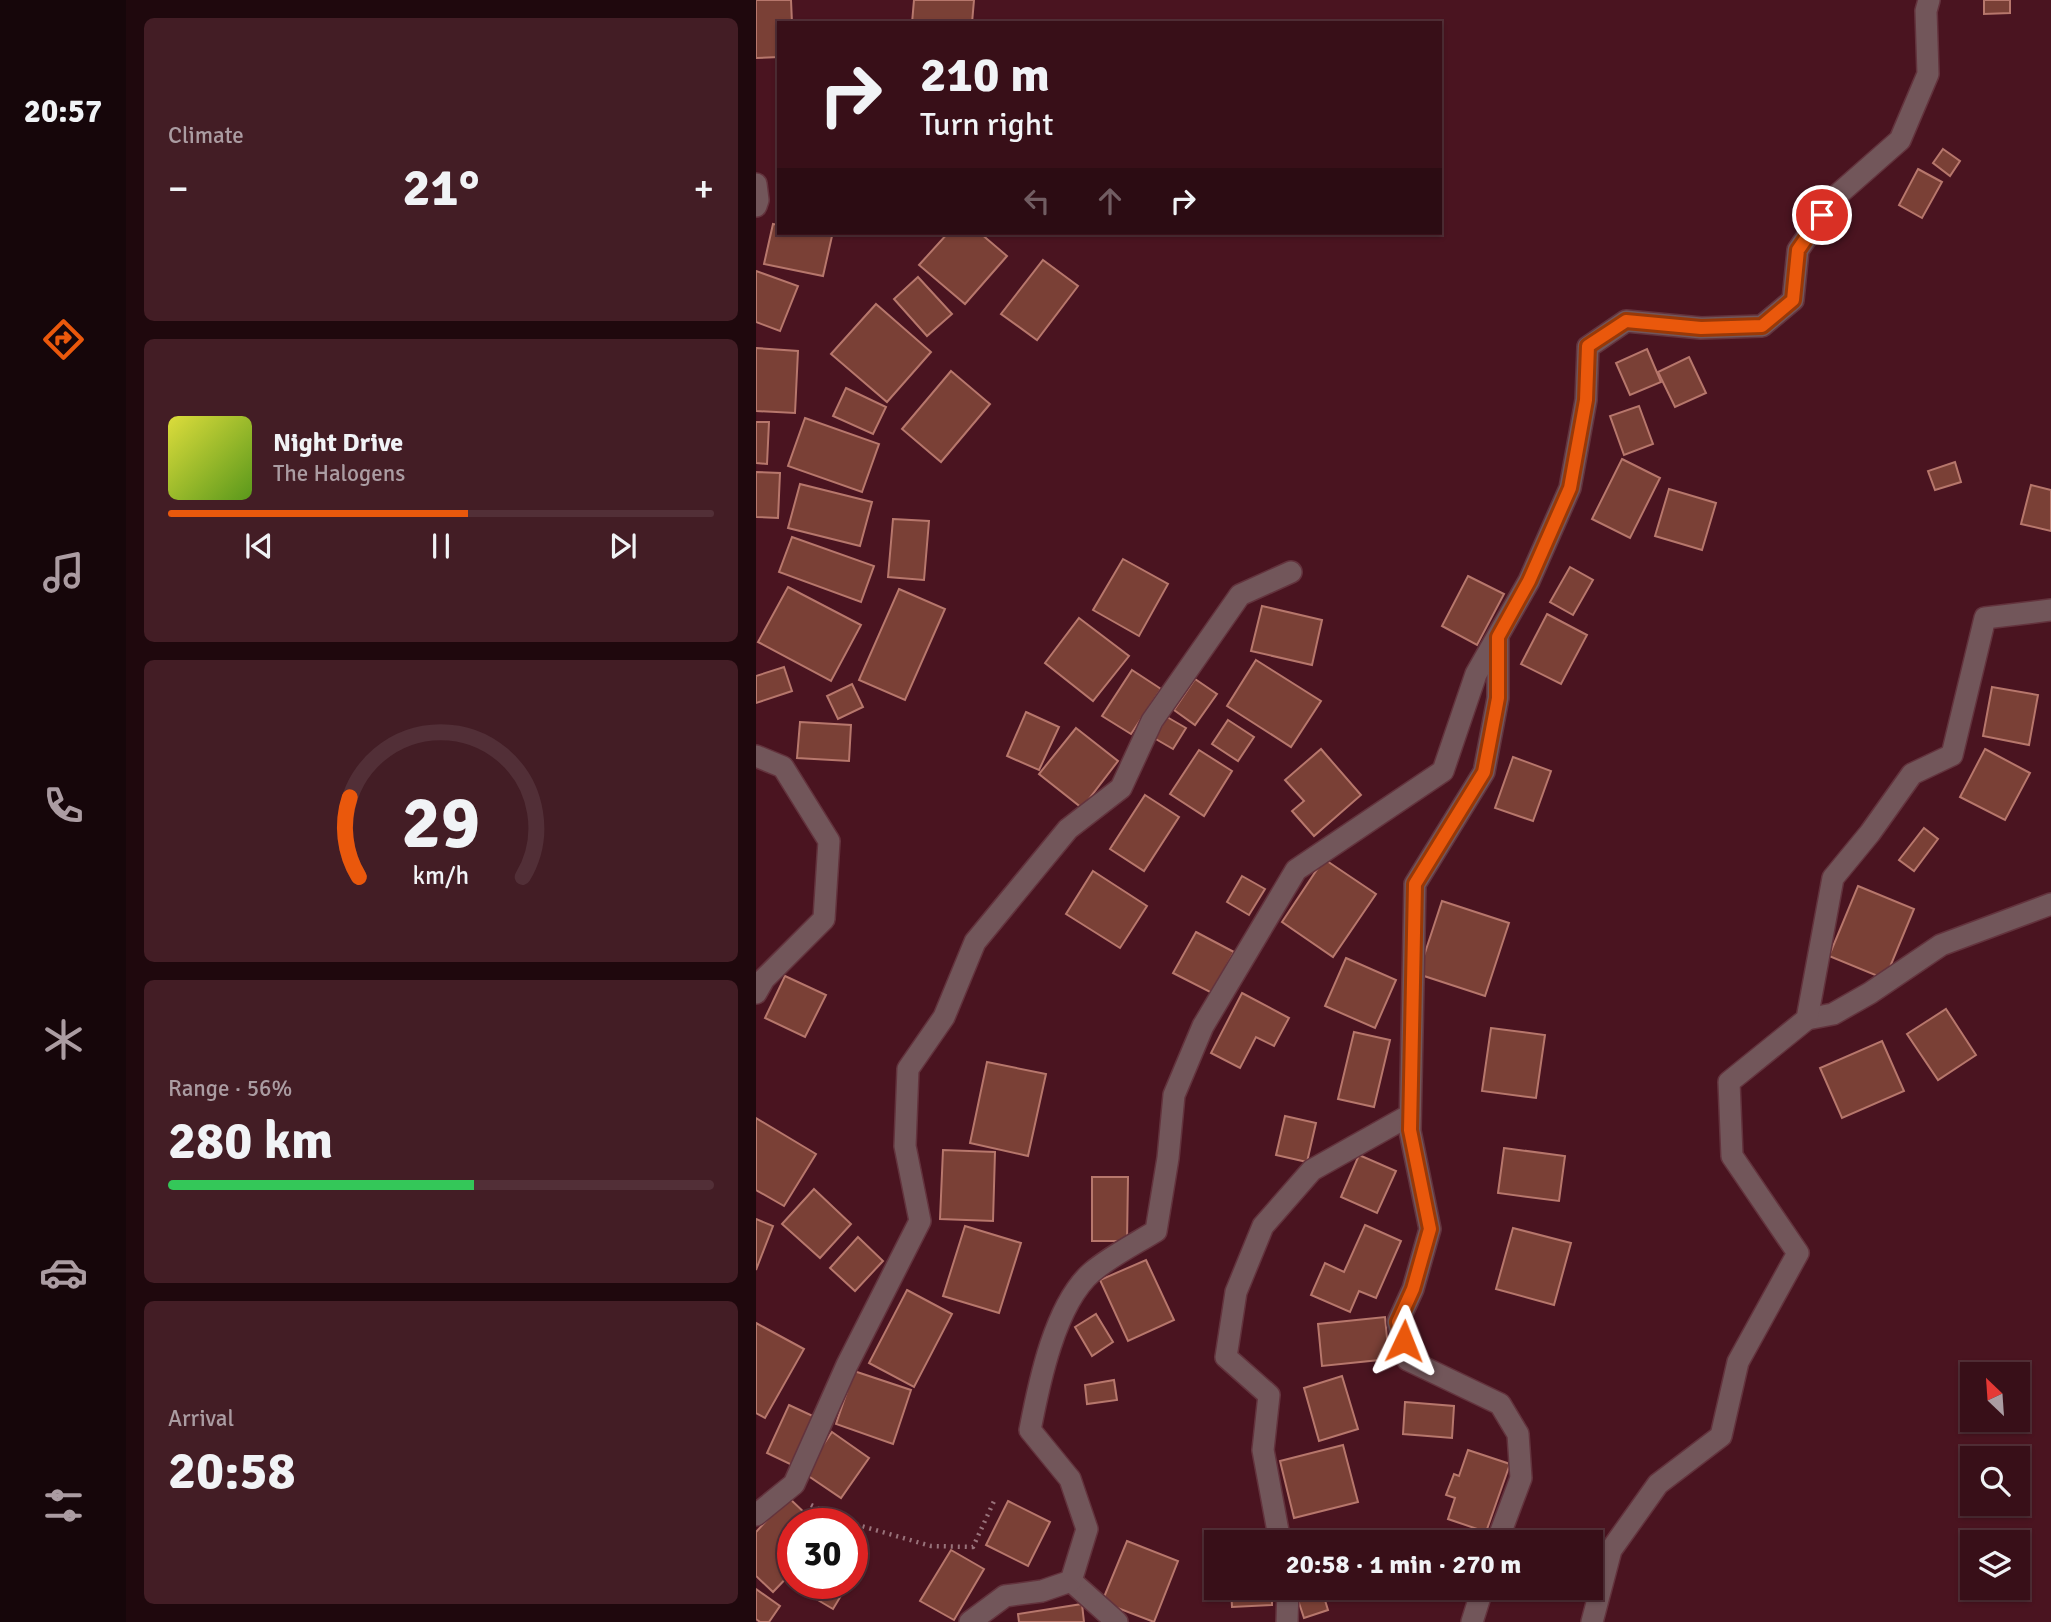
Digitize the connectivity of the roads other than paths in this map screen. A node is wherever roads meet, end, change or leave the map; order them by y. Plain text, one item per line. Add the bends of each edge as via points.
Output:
1 (1929, 0) edge
2 (756, 184) edge
3 (756, 206) edge
4 (1291, 572) dead end
5 (2051, 610) edge
6 (1498, 637) junction
7 (756, 756) edge
8 (2051, 904) edge
9 (756, 993) edge
10 (1807, 1019) junction
11 (1410, 1115) junction
12 (756, 1515) edge
13 (1277, 1530) edge
14 (1502, 1530) edge
15 (1071, 1581) junction
16 (1288, 1600) edge
17 (1479, 1600) edge
18 (970, 1622) edge
19 (1117, 1622) edge
20 (1287, 1622) edge
21 (1472, 1622) edge
22 (1592, 1622) edge

1 - 6 street via 1928,74 1900,140 1834,198 1798,250 1793,300 1762,326 1701,328 1626,321 1588,346 1586,400 1570,488 1529,581
2 - 3 street
4 - 12 street via 1240,595 1152,721 1121,788 1068,829 975,942 944,1017 908,1069 905,1146 920,1221 847,1365 794,1484
5 - 10 street via 1985,618 1952,755 1912,774 1833,878
6 - 11 street via 1498,698 1484,772 1415,884
6 - 15 street via 1476,674 1443,771 1296,870 1203,1026 1174,1095 1156,1231 1092,1272 1072,1296 1042,1368 1030,1430 1070,1479 1087,1529
7 - 9 street via 783,767 830,841 824,919 764,979
8 - 10 street via 1941,945 1833,1014
10 - 22 street via 1729,1082 1732,1156 1798,1252 1738,1362 1721,1436 1658,1484 1611,1550
11 - 13 street via 1312,1170 1263,1226 1236,1292 1226,1357 1269,1395 1262,1450
11 - 14 street via 1430,1229 1398,1322 1409,1360 1500,1404 1518,1434 1521,1478
15 - 18 street via 1005,1596
15 - 19 street
16 - 20 street
17 - 21 street

